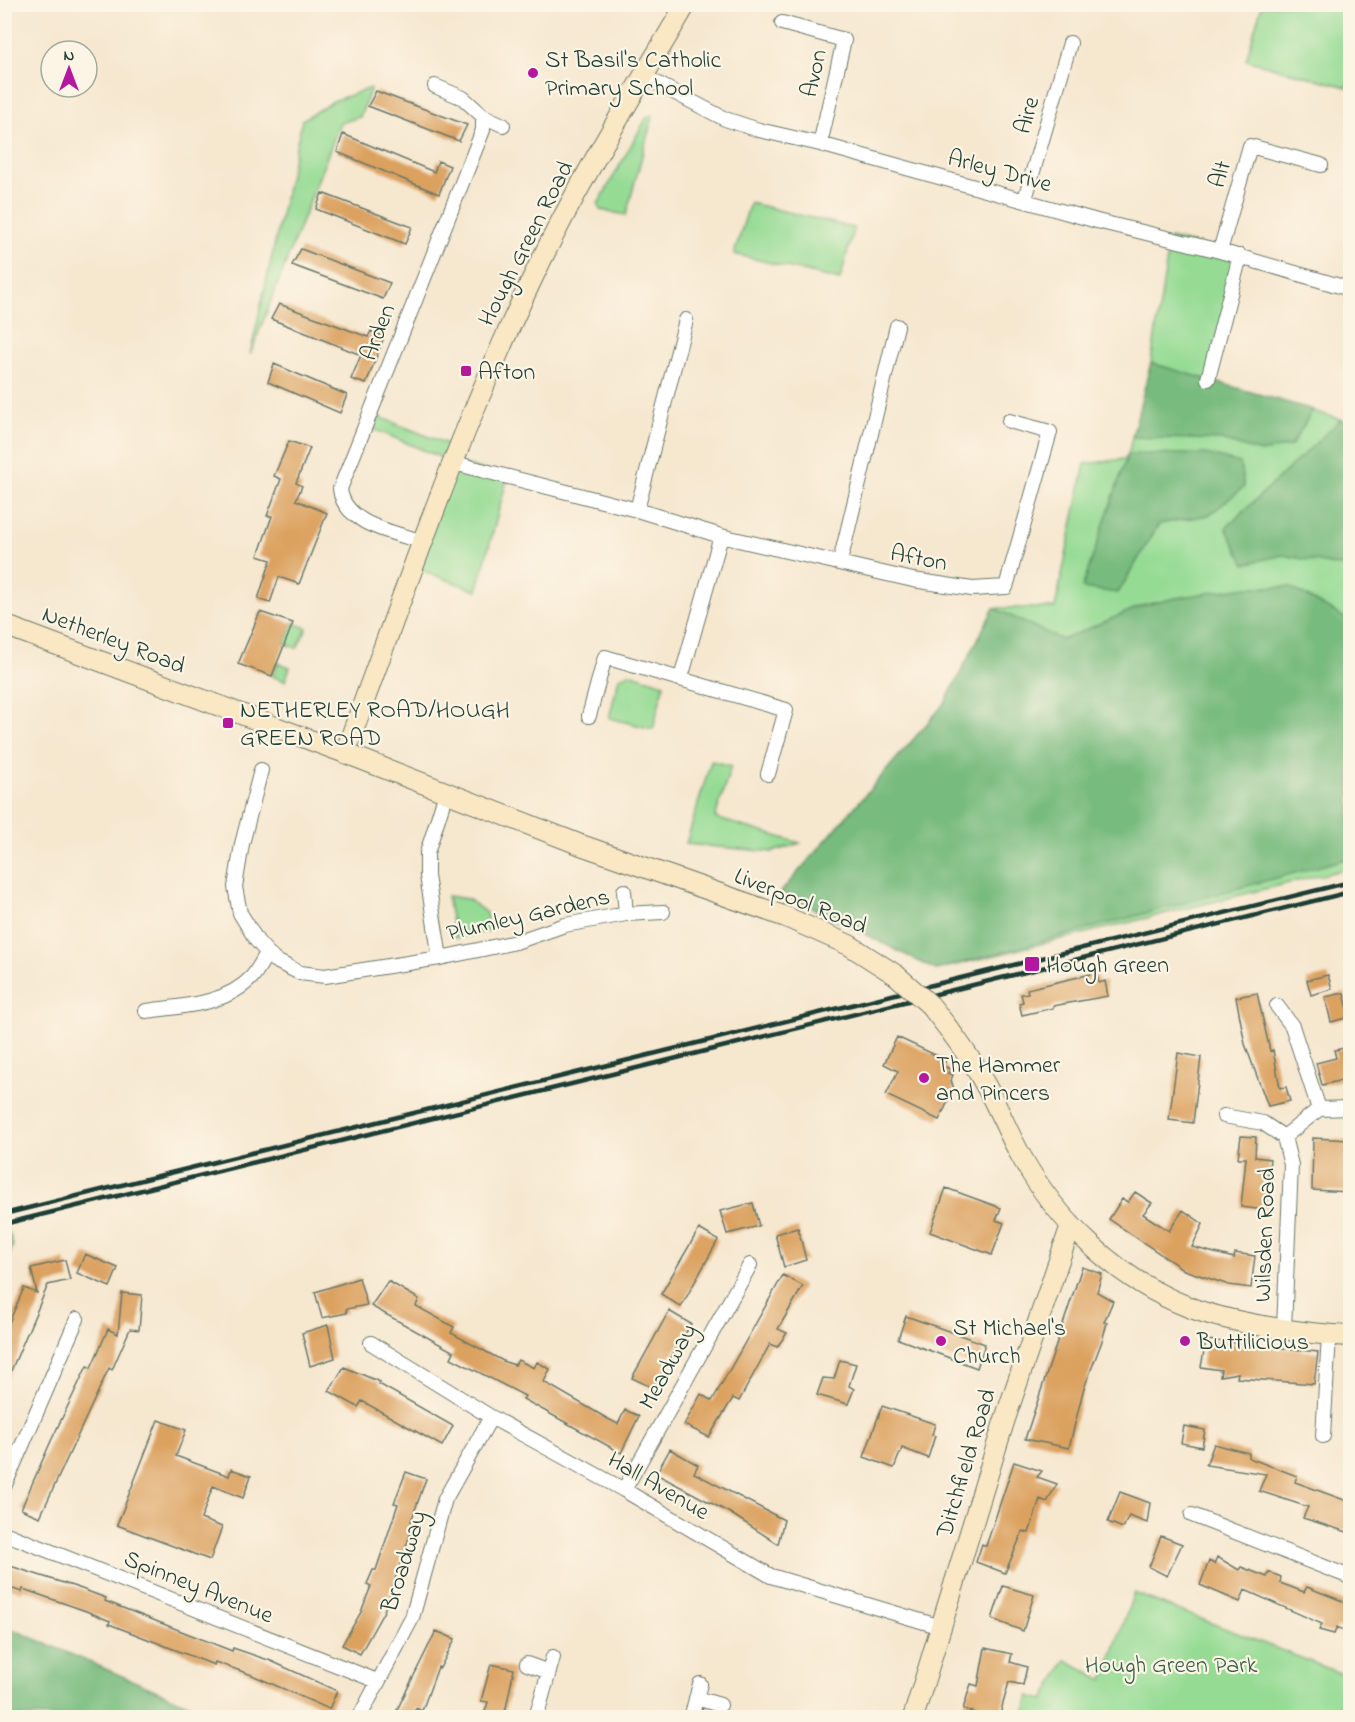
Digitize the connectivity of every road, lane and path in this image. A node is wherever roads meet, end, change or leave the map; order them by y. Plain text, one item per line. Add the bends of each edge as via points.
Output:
1 (686, 4) edge
2 (782, 23) dead end
3 (1070, 43) dead end
4 (645, 77) junction
5 (435, 86) dead end
6 (483, 116) junction
7 (503, 125) dead end
8 (820, 144) junction
9 (1322, 165) dead end
10 (1025, 199) junction
11 (1220, 251) junction
12 (1240, 256) junction
13 (1350, 289) edge
14 (686, 320) dead end
15 (897, 326) dead end
16 (1208, 379) dead end
17 (1009, 421) dead end
18 (454, 463) junction
19 (637, 510) junction
20 (721, 536) junction
21 (423, 542) junction
22 (840, 562) junction
23 (4, 625) edge
24 (681, 678) junction
25 (206, 701) joint
26 (589, 716) dead end
27 (345, 753) junction
28 (261, 770) dead end
29 (768, 774) dead end
30 (446, 793) junction
31 (624, 891) dead end
32 (663, 912) dead end
33 (626, 914) junction
34 (267, 953) junction
35 (440, 958) junction
36 (1277, 1006) dead end
37 (146, 1011) dead end
38 (1350, 1107) edge
39 (1319, 1109) junction
40 (1224, 1116) dead end
41 (1284, 1137) junction
42 (1071, 1225) junction
43 (750, 1265) dead end
44 (77, 1319) dead end
45 (1284, 1328) junction
46 (1329, 1335) junction
47 (1350, 1336) edge
48 (371, 1343) dead end
49 (491, 1418) junction
50 (1323, 1436) dead end
51 (4, 1487) edge
52 (624, 1490) junction
53 (1192, 1515) dead end
54 (4, 1533) edge
55 (1350, 1577) edge
56 (940, 1627) junction
57 (553, 1657) dead end
58 (527, 1664) dead end
59 (549, 1672) junction
60 (377, 1681) junction
61 (700, 1684) dead end
62 (696, 1698) junction
63 (720, 1705) dead end
64 (359, 1718) edge
65 (536, 1718) edge
66 (691, 1718) edge
67 (913, 1718) edge

1 - 4 main road, Hough Green Road
2 - 8 street, Avon via 844,40
3 - 10 street, Aire
4 - 8 street, Arley Drive via 725,119
4 - 18 main road, Hough Green Road via 536,270
5 - 6 street via 463,98
6 - 7 street
6 - 21 street, Arden via 483,130 340,489 346,508 356,517
8 - 10 street, Arley Drive
9 - 11 street, Alt via 1250,146
10 - 11 street, Arley Drive
11 - 12 street, Arley Drive
12 - 13 street, Arley Drive
12 - 16 street
14 - 19 street
15 - 22 street
17 - 22 street, Afton via 1050,432 1006,587 972,589 913,580
18 - 19 street, Afton
18 - 21 main road, Hough Green Road
19 - 20 street, Afton
20 - 22 street, Afton
20 - 24 street
21 - 27 main road, Hough Green Road
23 - 25 main road, Netherley Road
24 - 26 street via 605,657
24 - 29 street via 786,710
25 - 27 main road, Liverpool Road
27 - 30 main road, Liverpool Road
28 - 34 street, Plumley Gardens via 236,887 240,913
30 - 35 street, Plumley Gardens via 427,852
30 - 42 main road, Liverpool Road, bridge via 786,917 849,945 896,975 930,1005 969,1057 1022,1157 1054,1207
31 - 33 street, Plumley Gardens
32 - 33 street, Plumley Gardens
33 - 35 street, Plumley Gardens via 565,925 516,942
34 - 35 street, Plumley Gardens via 300,973 325,976
34 - 37 street via 253,976 232,992 209,1001
36 - 39 street via 1292,1026
38 - 39 street
39 - 41 street
40 - 41 street, Wilsden Road via 1263,1123
41 - 45 street, Wilsden Road via 1291,1165
42 - 45 main road, Liverpool Road via 1099,1252 1159,1294 1207,1314
42 - 56 main road, Ditchfield Road
43 - 52 street, Meadway
44 - 51 street
45 - 46 main road, Liverpool Road
46 - 47 main road, Liverpool Road
46 - 50 street
48 - 49 street, Hall Avenue
49 - 52 street, Hall Avenue
49 - 60 street, Broadway via 445,1499 412,1618
52 - 56 street, Hall Avenue via 771,1576
53 - 55 street
54 - 60 street, Spinney Avenue
56 - 67 main road, Ditchfield Road
57 - 59 street
58 - 59 street
59 - 65 street
60 - 64 street, Broadway
61 - 62 street
62 - 63 street
62 - 66 street

